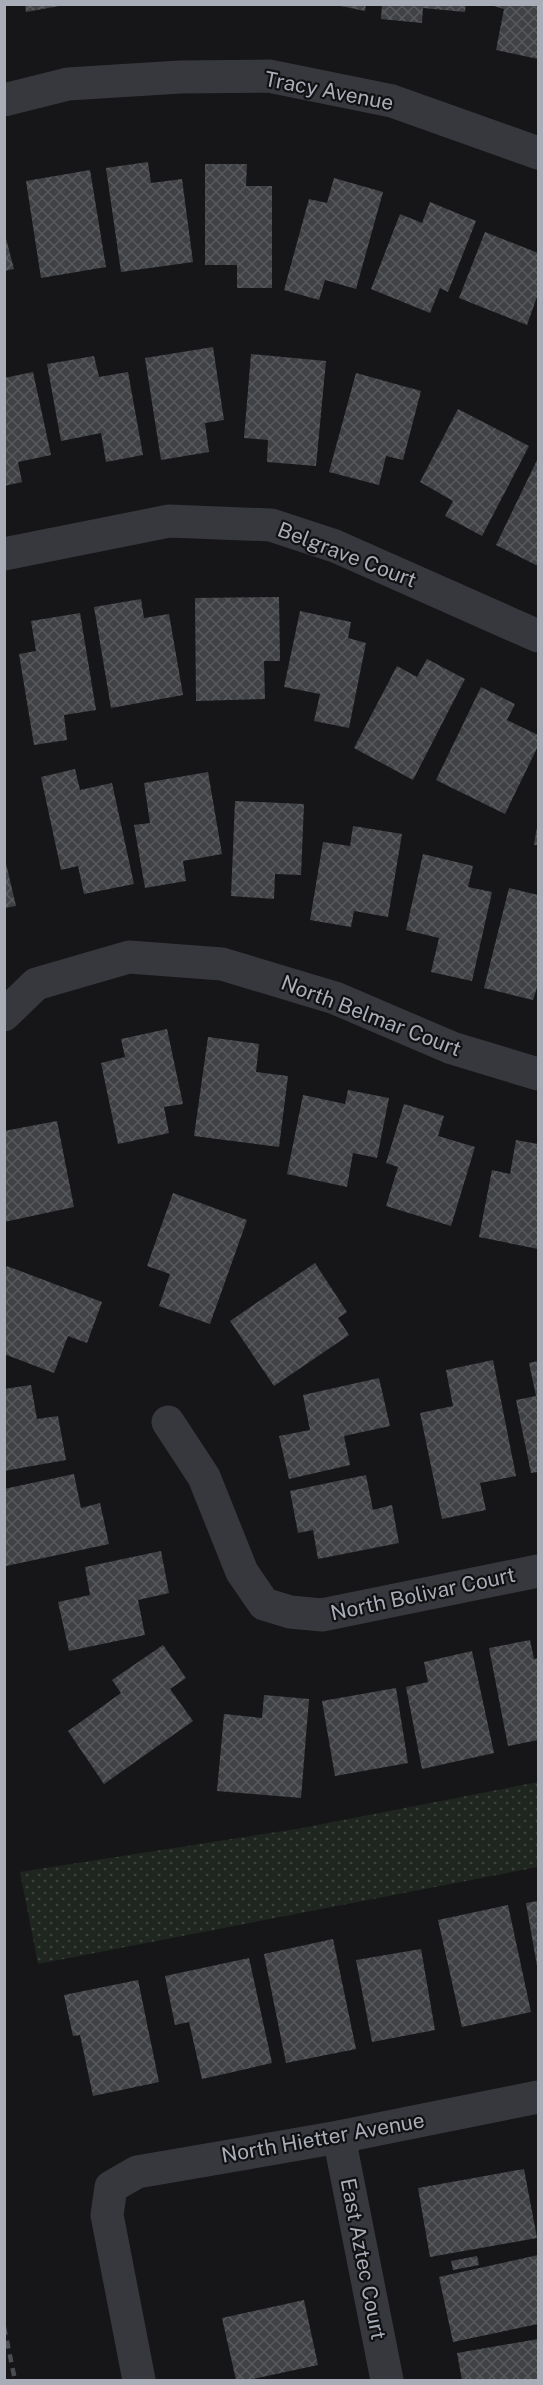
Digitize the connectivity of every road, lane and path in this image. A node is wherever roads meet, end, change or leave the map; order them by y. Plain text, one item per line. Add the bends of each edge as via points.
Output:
1 (4, 100) edge
2 (538, 153) edge
3 (4, 554) edge
4 (538, 636) edge
5 (4, 1015) edge
6 (538, 1074) edge
7 (168, 1422) dead end
8 (538, 1571) edge
9 (538, 2097) edge
10 (339, 2137) junction
11 (139, 2380) edge
12 (387, 2380) edge

1 - 2 street, Tracy Avenue via 68,84 269,76 392,101
3 - 4 street, Belgrave Court via 169,521 271,525 335,546
5 - 6 street, North Belmar Court via 36,984 129,957 222,964 335,998 452,1048
7 - 8 street, North Bolivar Court via 204,1477 242,1572 264,1604 290,1612 322,1615
9 - 10 street, North Hietter Avenue
10 - 11 street, North Hietter Avenue via 137,2172 111,2187 107,2215
10 - 12 street, East Aztec Court

